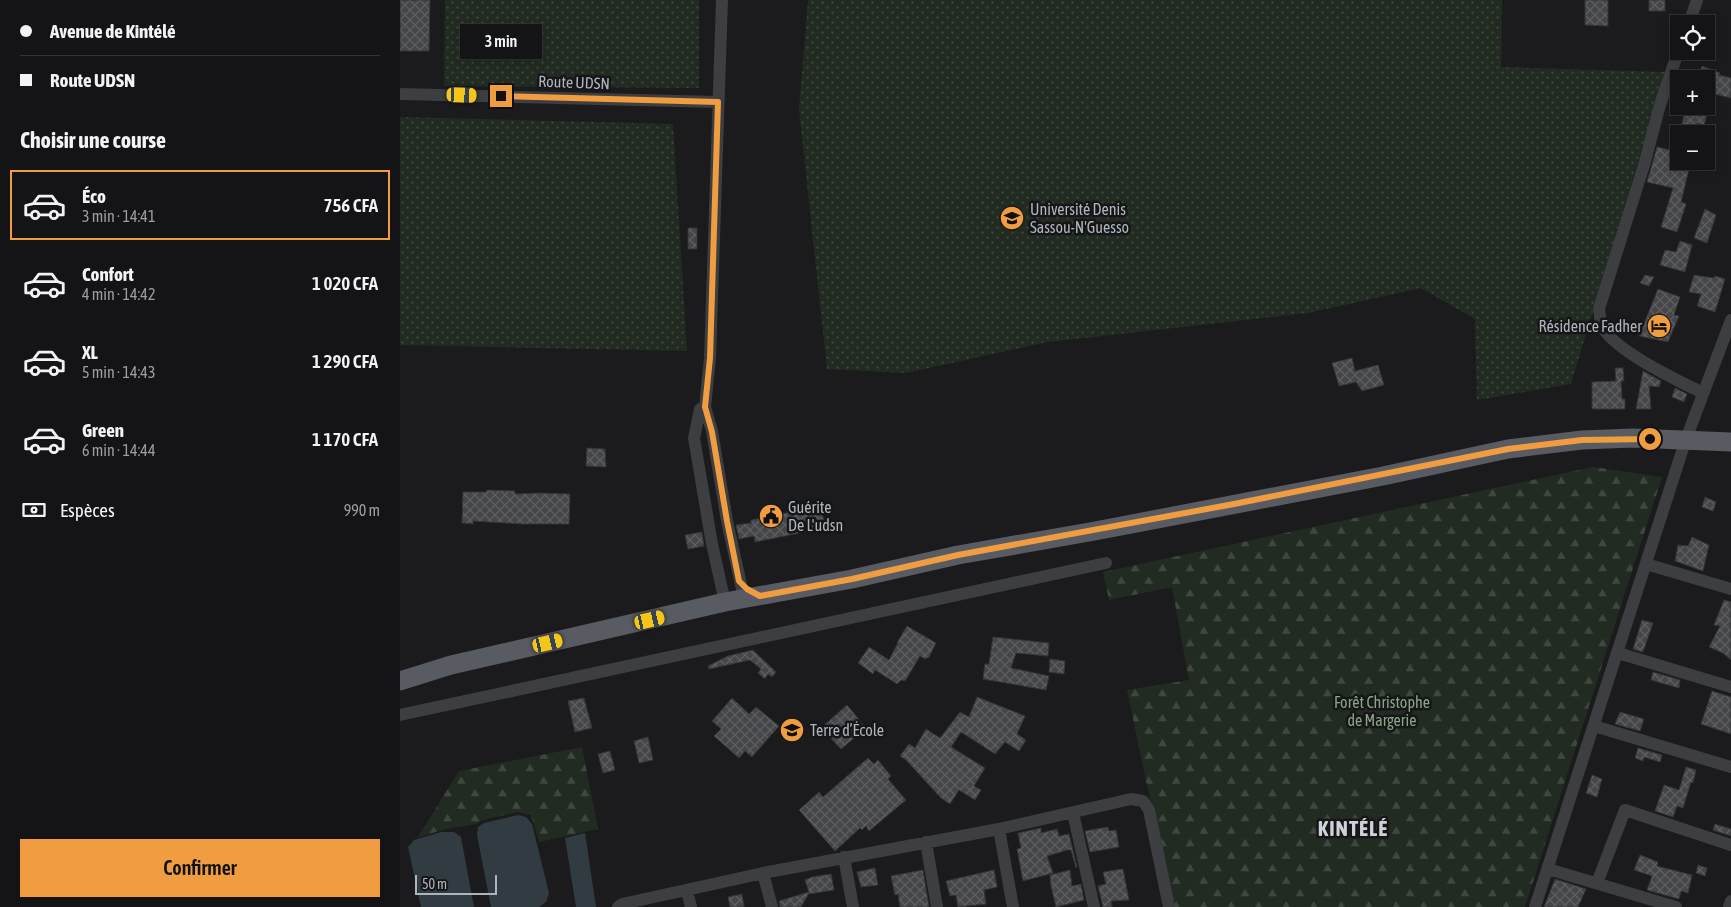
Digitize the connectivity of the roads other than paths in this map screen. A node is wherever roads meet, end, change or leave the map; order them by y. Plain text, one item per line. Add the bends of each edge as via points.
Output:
1 (722, 0) edge
2 (1697, 0) edge
3 (1692, 15) edge
4 (1675, 60) edge
5 (400, 94) edge
6 (718, 102) junction
7 (1731, 320) edge
8 (1703, 393) junction
9 (705, 407) junction
10 (1686, 439) junction
11 (1731, 442) edge
12 (1106, 563) dead end
13 (1646, 564) junction
14 (1731, 588) edge
15 (748, 592) junction
16 (718, 598) junction
17 (1618, 653) junction
18 (400, 680) edge
19 (1731, 687) edge
20 (400, 715) edge
21 (1594, 726) junction
22 (1731, 767) edge
23 (1073, 813) junction
24 (999, 829) junction
25 (926, 842) junction
26 (1731, 845) edge
27 (844, 857) junction
28 (1548, 869) junction
29 (763, 873) junction
30 (1597, 883) junction
31 (687, 891) junction
32 (1731, 901) edge
33 (618, 907) edge
34 (692, 907) edge
35 (772, 907) edge
36 (853, 907) edge
37 (937, 907) edge
38 (1013, 907) edge
39 (1094, 907) edge
40 (1169, 907) edge
41 (1535, 907) edge
42 (1676, 907) edge
43 (1729, 907) edge

1 - 6 street
2 - 3 street
4 - 8 street via 1599,309 1602,326 1619,346
5 - 6 street, Route UDSN
6 - 9 street via 710,358
7 - 8 street
8 - 10 street
9 - 15 street via 727,521
9 - 16 street via 700,409 694,438
10 - 11 main road
10 - 13 street
10 - 15 main road via 1582,440 1508,449 1243,503 958,555 852,579
12 - 20 street
13 - 14 street
13 - 17 street
15 - 16 main road
16 - 18 main road
17 - 19 street
17 - 21 street
21 - 22 street
21 - 28 street
23 - 24 street
23 - 39 street
23 - 40 street via 1130,800 1143,801 1149,810
24 - 25 street
24 - 38 street
25 - 27 street
25 - 37 street
26 - 30 street via 1625,810
27 - 29 street
27 - 36 street
28 - 30 street
28 - 41 street
29 - 31 street
29 - 35 street
30 - 42 street
31 - 33 street
31 - 34 street
32 - 43 street

